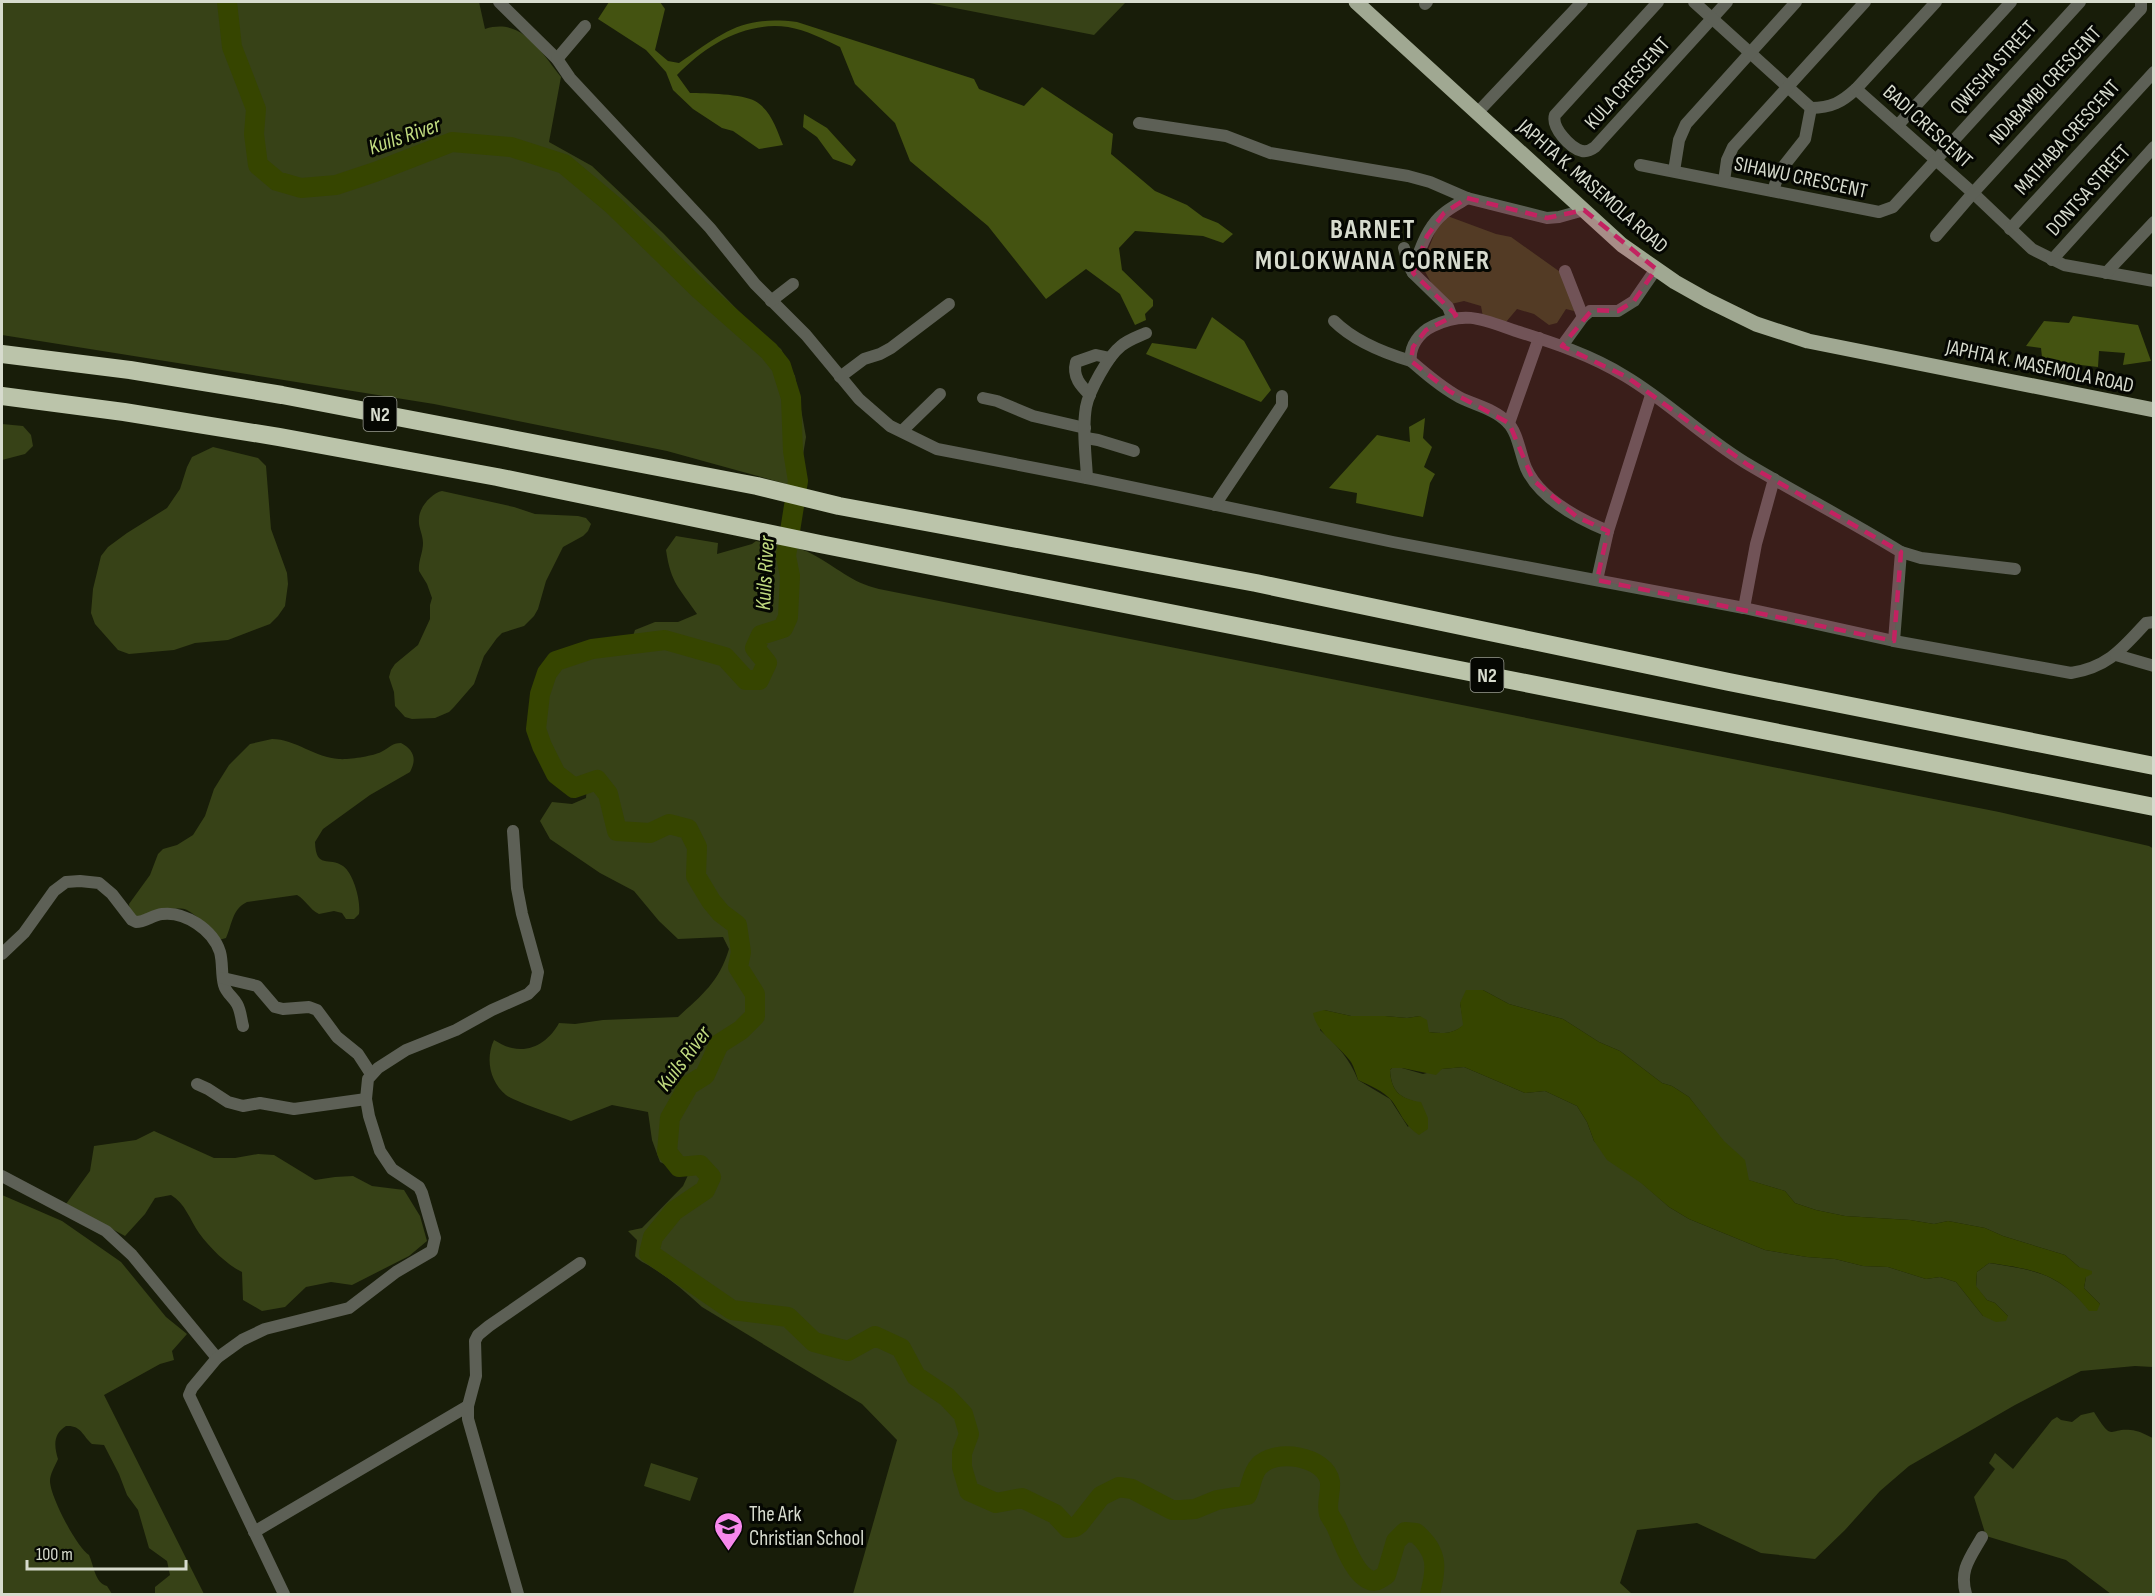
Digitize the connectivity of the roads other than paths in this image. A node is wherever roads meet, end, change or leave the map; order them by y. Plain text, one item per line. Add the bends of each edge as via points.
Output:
1 (499, 2) edge
2 (1356, 2) edge
3 (1582, 2) edge
4 (1658, 2) edge
5 (1694, 2) edge
6 (1727, 2) edge
7 (1796, 2) edge
8 (1865, 2) edge
9 (1936, 2) edge
10 (2011, 2) edge
11 (2080, 2) edge
12 (2141, 2) edge
13 (1712, 18) junction
14 (585, 26) dead end
15 (1750, 52) junction
16 (557, 59) junction
17 (2154, 72) edge
18 (1788, 87) junction
19 (1856, 89) junction
20 (1811, 108) junction
21 (1478, 112) junction
22 (1139, 123) dead end
23 (1898, 125) junction
24 (2154, 147) edge
25 (1935, 160) junction
26 (1640, 165) dead end
27 (1674, 171) junction
28 (1724, 181) junction
29 (1773, 191) junction
30 (1973, 193) junction
31 (1467, 198) junction
32 (1584, 210) junction
33 (2154, 222) edge
34 (2010, 228) junction
35 (1936, 236) dead end
36 (1404, 248) dead end
37 (2052, 260) junction
38 (1656, 269) junction
39 (1565, 271) dead end
40 (1413, 273) junction
41 (2106, 273) junction
42 (2154, 281) edge
43 (793, 284) dead end
44 (771, 301) junction
45 (949, 304) dead end
46 (1452, 317) junction
47 (1583, 317) junction
48 (1334, 321) dead end
49 (1146, 333) dead end
50 (1539, 338) junction
51 (1562, 346) junction
52 (2, 354) edge
53 (1110, 358) junction
54 (1411, 362) junction
55 (840, 377) junction
56 (940, 394) dead end
57 (1090, 395) junction
58 (1651, 395) junction
59 (2, 396) edge
60 (1282, 396) dead end
61 (983, 398) dead end
62 (2154, 410) edge
63 (1509, 423) junction
64 (902, 431) junction
65 (1085, 433) junction
66 (1134, 451) dead end
67 (1087, 478) junction
68 (1774, 479) junction
69 (1215, 505) junction
70 (1608, 531) junction
71 (1901, 552) junction
72 (2016, 569) dead end
73 (1597, 580) junction
74 (1744, 608) junction
75 (2154, 622) edge
76 (1894, 641) junction
77 (2116, 656) junction
78 (2154, 666) edge
79 (2154, 766) edge
80 (2154, 807) edge
81 (513, 831) dead end
82 (2, 954) edge
83 (223, 978) junction
84 (243, 1026) dead end
85 (371, 1074) junction
86 (197, 1084) dead end
87 (366, 1099) junction
88 (2, 1176) edge
89 (580, 1263) dead end
90 (217, 1358) junction
91 (468, 1406) junction
92 (254, 1532) junction
93 (1982, 1537) dead end
94 (284, 1594) edge
95 (518, 1594) edge
96 (1966, 1594) edge

1 - 16 street
2 - 21 main road, JAPHTA K. MASEMOLA ROAD
3 - 21 street
4 - 13 street, KULA CRESCENT via 1555,115 1553,123 1557,130 1580,151 1595,147
5 - 13 street
6 - 13 street
7 - 15 street
8 - 18 street
9 - 19 street
10 - 23 street
11 - 25 street, QWESHA STREET
12 - 30 street, NDABAMBI CRESCENT via 2141,9
13 - 15 street
14 - 16 street
15 - 18 street
15 - 27 street via 1686,124
16 - 44 street
17 - 34 street, MATHABA CRESCENT
18 - 20 street
18 - 28 street via 1733,147
19 - 20 street via 1832,107
19 - 23 street, BADI CRESCENT
20 - 29 street via 1805,140 1779,172
21 - 32 main road, JAPHTA K. MASEMOLA ROAD
22 - 31 street via 1226,136 1270,153 1408,176
23 - 25 street, BADI CRESCENT
24 - 37 street, DONTSA STREET
25 - 29 street, SIHAWU CRESCENT via 1884,212
25 - 30 street, BADI CRESCENT
26 - 27 street, SIHAWU CRESCENT
27 - 28 street, SIHAWU CRESCENT
28 - 29 street, SIHAWU CRESCENT
30 - 34 street, BADI CRESCENT
30 - 35 street, BADI CRESCENT
31 - 32 street via 1546,218
31 - 40 street via 1437,220
32 - 38 main road, JAPHTA K. MASEMOLA ROAD
33 - 41 street
34 - 37 street, BADI CRESCENT via 2032,249
36 - 40 street
37 - 41 street, BADI CRESCENT
38 - 47 street via 1634,302 1618,311 1594,310
38 - 62 main road, JAPHTA K. MASEMOLA ROAD via 1740,316 1808,341
39 - 47 street
40 - 46 street via 1448,307
41 - 42 street, BADI CRESCENT
43 - 44 street
44 - 55 street via 806,335
45 - 55 street via 891,348 864,359
46 - 50 street via 1473,318
46 - 54 street via 1421,334 1411,352
47 - 51 street
48 - 54 street via 1351,335
49 - 53 street via 1119,347
50 - 51 street
50 - 63 street
51 - 58 street via 1614,370
52 - 79 highway, N2 via 282,395 757,486 828,504 1256,583
53 - 57 street
53 - 57 street via 1096,355 1076,362 1076,378
54 - 63 street via 1449,391
55 - 64 street via 890,426
56 - 64 street
57 - 65 street
58 - 68 street via 1748,465
58 - 70 street
59 - 80 highway, N2 via 279,437 497,477
60 - 69 street via 1282,405
61 - 65 street
63 - 70 street via 1533,480 1577,517
64 - 67 street via 938,449
65 - 66 street
65 - 67 street
67 - 69 street
68 - 71 street
68 - 74 street
69 - 73 street
70 - 73 street
71 - 72 street via 1921,558
71 - 76 street
73 - 74 street
74 - 76 street
75 - 77 street via 2146,623
76 - 77 street via 2071,673 2088,671
77 - 78 street
81 - 85 street via 522,914 538,972 535,987 456,1030 406,1050
82 - 83 street via 24,933 54,891 66,882 80,880 99,883 136,922 163,914 188,917 217,944
83 - 84 street
83 - 85 street via 257,986 275,1008 317,1010
85 - 87 street
86 - 87 street via 243,1106 260,1103 294,1109
87 - 90 street via 380,1151 392,1169 422,1193 435,1238 432,1251 396,1272 349,1308 265,1329
88 - 90 street via 106,1231 132,1255
89 - 91 street via 478,1335 476,1376
90 - 92 street via 192,1388 190,1401
91 - 92 street
91 - 95 street via 468,1419
92 - 94 street
93 - 96 street via 1964,1572

